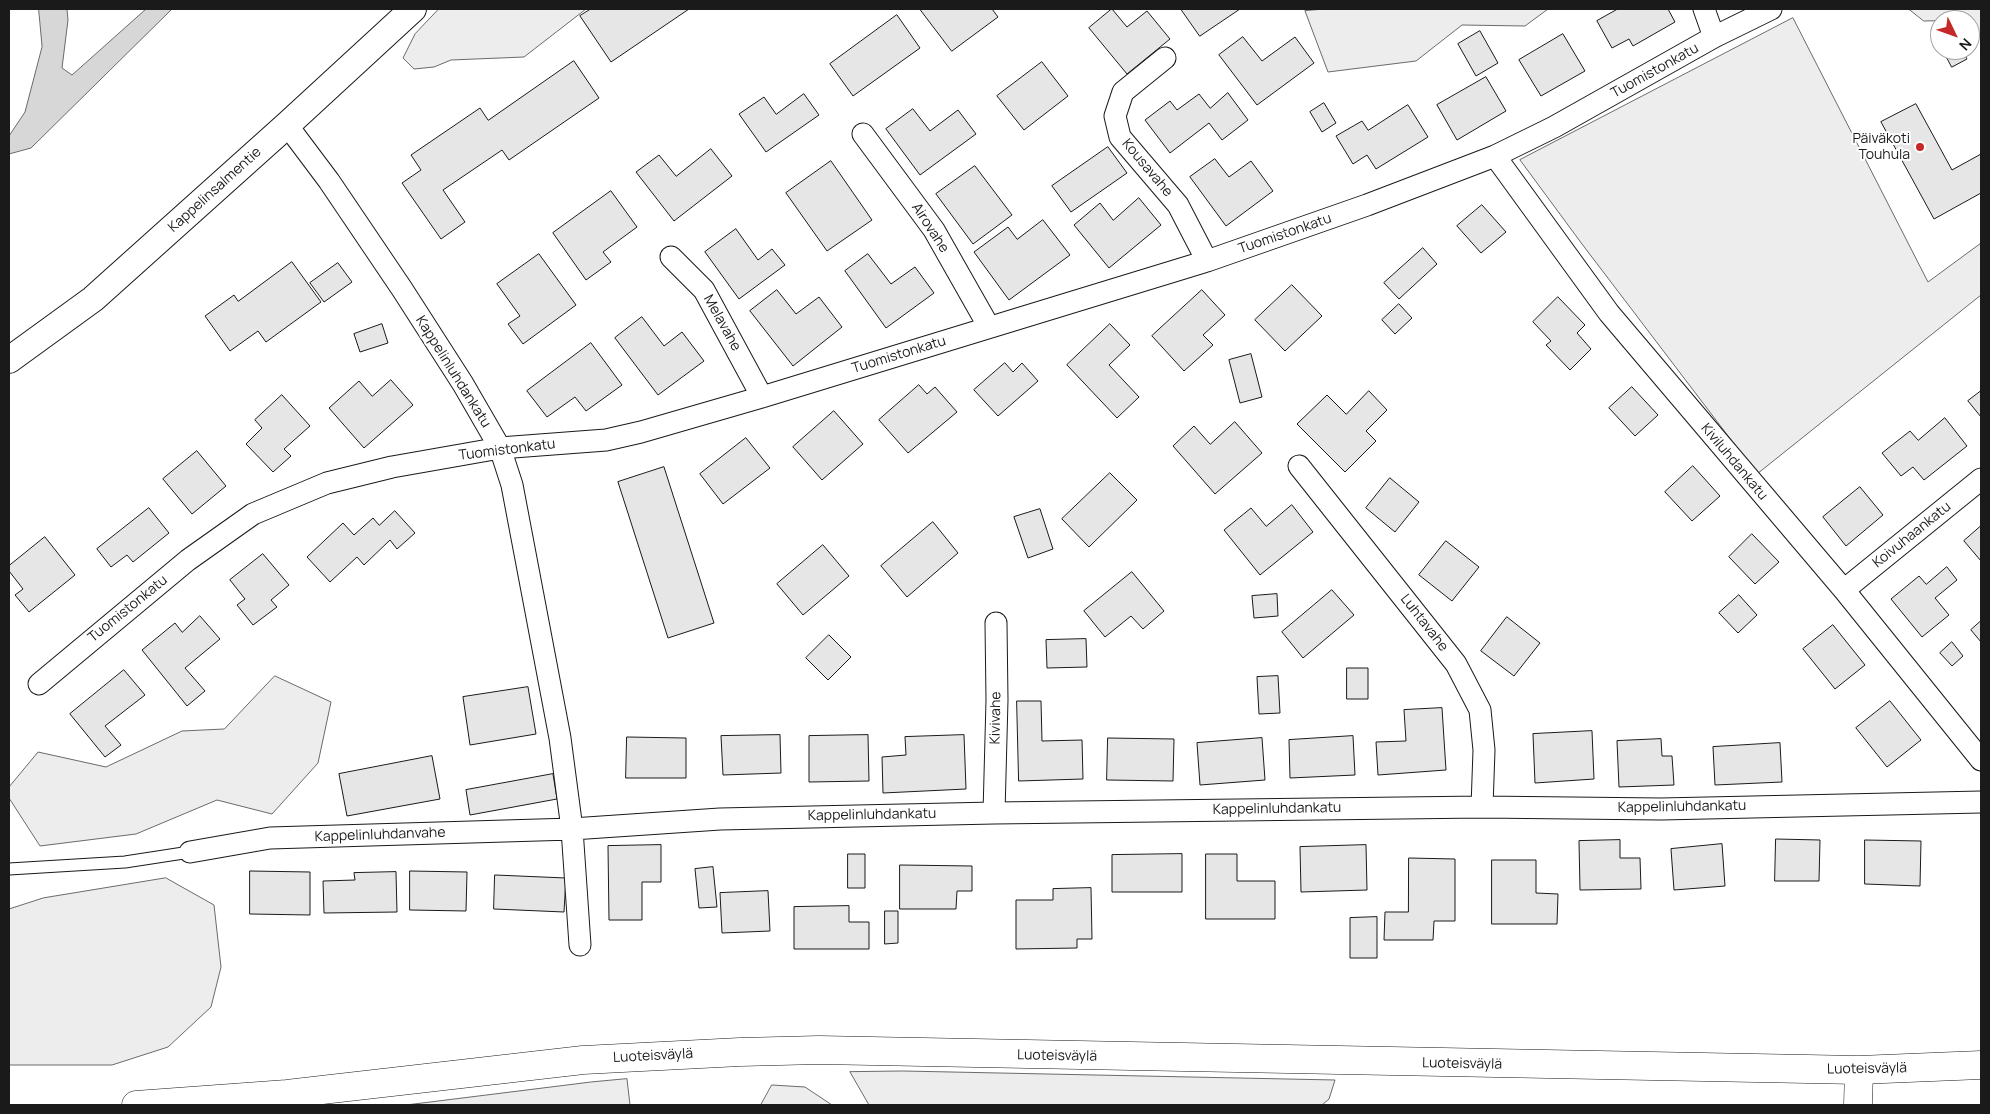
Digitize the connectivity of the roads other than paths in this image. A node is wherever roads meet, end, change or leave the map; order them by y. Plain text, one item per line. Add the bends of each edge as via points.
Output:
1 (413, 9) edge
2 (1704, 9) edge
3 (1771, 9) edge
4 (1714, 38) junction
5 (1165, 58) dead end
6 (287, 125) junction
7 (863, 134) dead end
8 (1495, 156) junction
9 (671, 257) dead end
10 (1207, 262) junction
11 (989, 327) junction
12 (9, 360) edge
13 (762, 397) junction
14 (500, 448) junction
15 (1299, 466) dead end
16 (1981, 479) edge
17 (1844, 590) junction
18 (996, 623) dead end
19 (39, 684) dead end
20 (1981, 760) edge
21 (1981, 802) edge
22 (1482, 807) junction
23 (994, 812) junction
24 (572, 829) junction
25 (190, 852) joint
26 (9, 869) edge
27 (580, 945) dead end
28 (1981, 1065) edge
29 (1859, 1070) junction
30 (136, 1105) edge
31 (1858, 1105) edge

1 - 6 street, Kappelinsalmentie
2 - 4 street
3 - 4 street, Tuomistonkatu
4 - 8 street, Tuomistonkatu
5 - 10 street, Kousavahe via 1123,92 1115,116 1120,137 1178,205
6 - 12 street, Kappelinsalmentie via 93,299
6 - 14 street, Kappelinluhdankatu via 402,288
7 - 11 street, Airovahe via 934,230
8 - 10 street, Tuomistonkatu
8 - 17 street, Kiviluhdankatu via 1609,313
9 - 13 street, Melavahe via 704,290
10 - 11 street, Tuomistonkatu
11 - 13 street, Tuomistonkatu
13 - 14 street, Tuomistonkatu via 606,440
14 - 19 street, Tuomistonkatu via 392,466 328,483 253,514 188,560
14 - 24 street, Kappelinluhdankatu via 514,494 560,738
15 - 22 street, Luhtavahe via 1456,664 1480,710 1484,750
16 - 17 street, Koivuhaankatu
17 - 20 street, Kiviluhdankatu
18 - 23 street, Kivivahe
21 - 22 street, Kappelinluhdankatu via 1661,808
22 - 23 street, Kappelinluhdankatu
23 - 24 street, Kappelinluhdankatu via 720,819
24 - 25 street, Kappelinluhdanvahe via 270,838
24 - 27 street, Kappelinluhdankatu
25 - 26 lane via 125,862
28 - 29 main road, Luoteisväylä
29 - 30 main road, Luoteisväylä via 819,1050 583,1060 287,1094
29 - 31 main road

